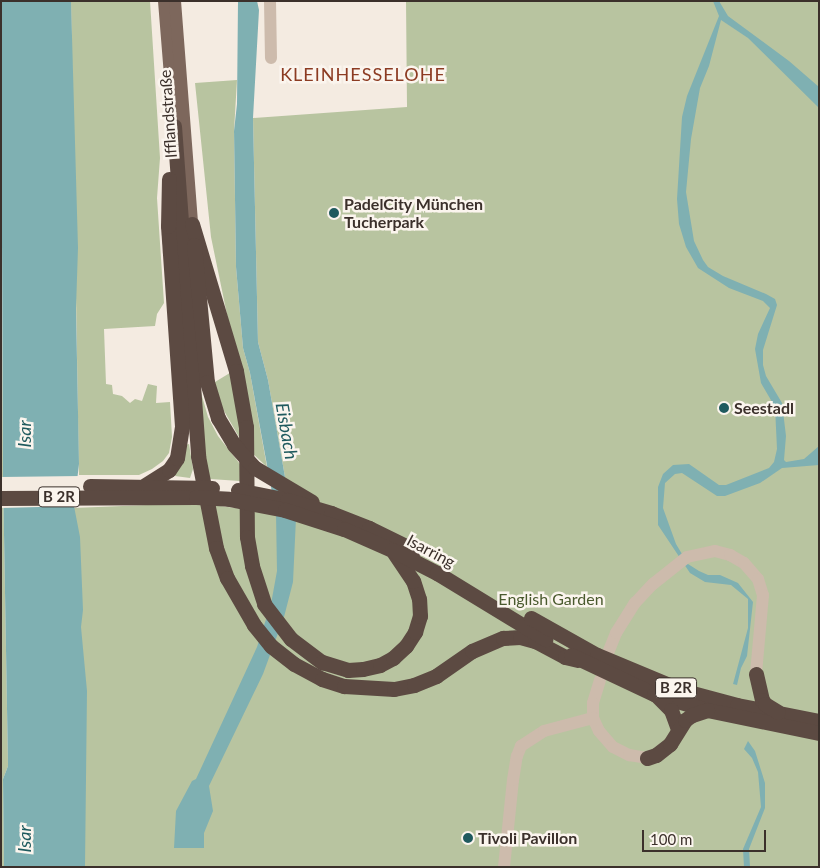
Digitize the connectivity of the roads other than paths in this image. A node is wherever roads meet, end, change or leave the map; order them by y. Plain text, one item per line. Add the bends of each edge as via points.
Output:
1 (164, 1) edge
2 (175, 1) edge
3 (270, 1) edge
4 (271, 58) dead end
5 (174, 126) junction
6 (192, 224) junction
7 (1, 487) edge
8 (137, 489) junction
9 (1, 498) edge
10 (303, 504) junction
11 (392, 550) junction
12 (608, 653) dead end
13 (578, 660) junction
14 (756, 674) junction
15 (600, 680) dead end
16 (654, 694) junction
17 (707, 710) junction
18 (738, 712) junction
19 (789, 716) junction
20 (593, 718) junction
21 (819, 721) edge
22 (678, 729) junction
23 (819, 733) edge
24 (647, 758) joint
25 (504, 867) edge

1 - 5 main road, Ifflandstraße
2 - 6 main road, Ifflandstraße
3 - 4 street
5 - 8 highway via 168,226 182,426 177,458 169,470
5 - 13 highway via 198,456 216,548 227,578 254,625 271,646 294,664 344,686 394,689 414,685 436,676 472,651 503,638 520,637 535,641 565,657
6 - 10 highway via 206,382 218,418 234,445 255,468
6 - 11 highway via 236,371 246,427 248,537 252,566 264,604 280,628 322,662 348,670 380,665 406,646 420,616 413,581
7 - 8 highway, Isarring / B 2R
8 - 9 highway, Isarring / B 2R
8 - 10 highway, Isarring / B 2R via 259,494
10 - 11 highway, Isarring
10 - 18 highway, Isarring / B 2R via 370,528 419,552 596,655
11 - 13 highway, Isarring via 437,573
12 - 14 street via 635,603 676,564 688,557 715,551 744,562 757,576 763,595
13 - 16 highway, Isarring
14 - 18 highway via 752,689
14 - 19 highway via 765,704
15 - 20 street via 593,703
16 - 17 highway, Isarring
16 - 22 highway via 672,710
17 - 18 highway, Isarring
17 - 22 highway via 692,714
18 - 19 highway, Isarring / B 2R
18 - 23 highway, Isarring / B 2R
19 - 21 highway, Isarring / B 2R
20 - 24 street via 614,747 629,755
20 - 25 street via 544,731 522,746 513,780
22 - 24 highway via 670,744

